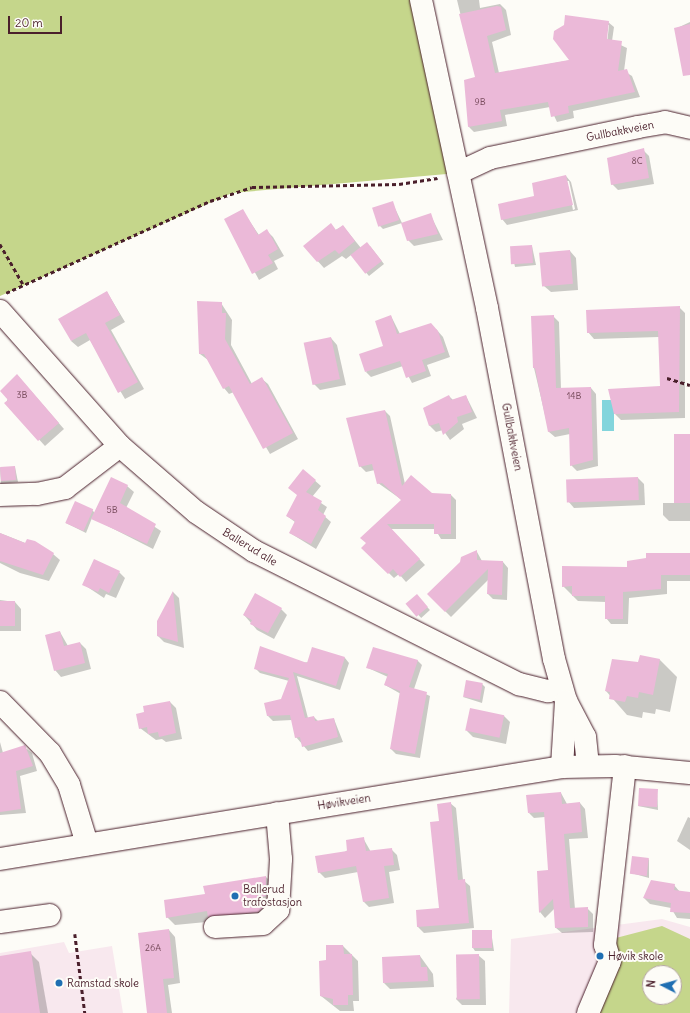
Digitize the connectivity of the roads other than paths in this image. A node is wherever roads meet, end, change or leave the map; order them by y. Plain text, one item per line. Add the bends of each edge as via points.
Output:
1 (421, 0) edge
2 (690, 128) edge
3 (458, 173) junction
4 (0, 311) edge
5 (120, 446) junction
6 (0, 495) edge
7 (564, 695) junction
8 (0, 702) edge
9 (588, 766) junction
10 (625, 766) junction
11 (562, 767) junction
12 (690, 773) edge
13 (277, 813) junction
14 (87, 844) junction
15 (0, 859) edge
16 (50, 915) dead end
17 (0, 922) edge
18 (216, 927) dead end
19 (588, 1013) edge

1 - 3 street, Gullbakkveien
2 - 3 street, Gullbakkveien via 665,122 638,126 490,158
3 - 7 street, Gullbakkveien
4 - 5 street, Ballerud alle
5 - 6 street via 65,488 37,494
5 - 7 street, Ballerud alle via 196,512 254,551 519,684
7 - 9 street, Gullbakkveien via 585,737
7 - 11 street, Gullbakkveien
8 - 14 street via 50,753 69,785
9 - 10 street, Høvikveien
9 - 11 street, Høvikveien
10 - 12 street, Høvikveien
10 - 19 street via 605,945 610,961
11 - 13 street, Høvikveien
13 - 14 street, Høvikveien
13 - 18 street via 281,859 278,910 263,924
14 - 15 street, Høvikveien
16 - 17 street

